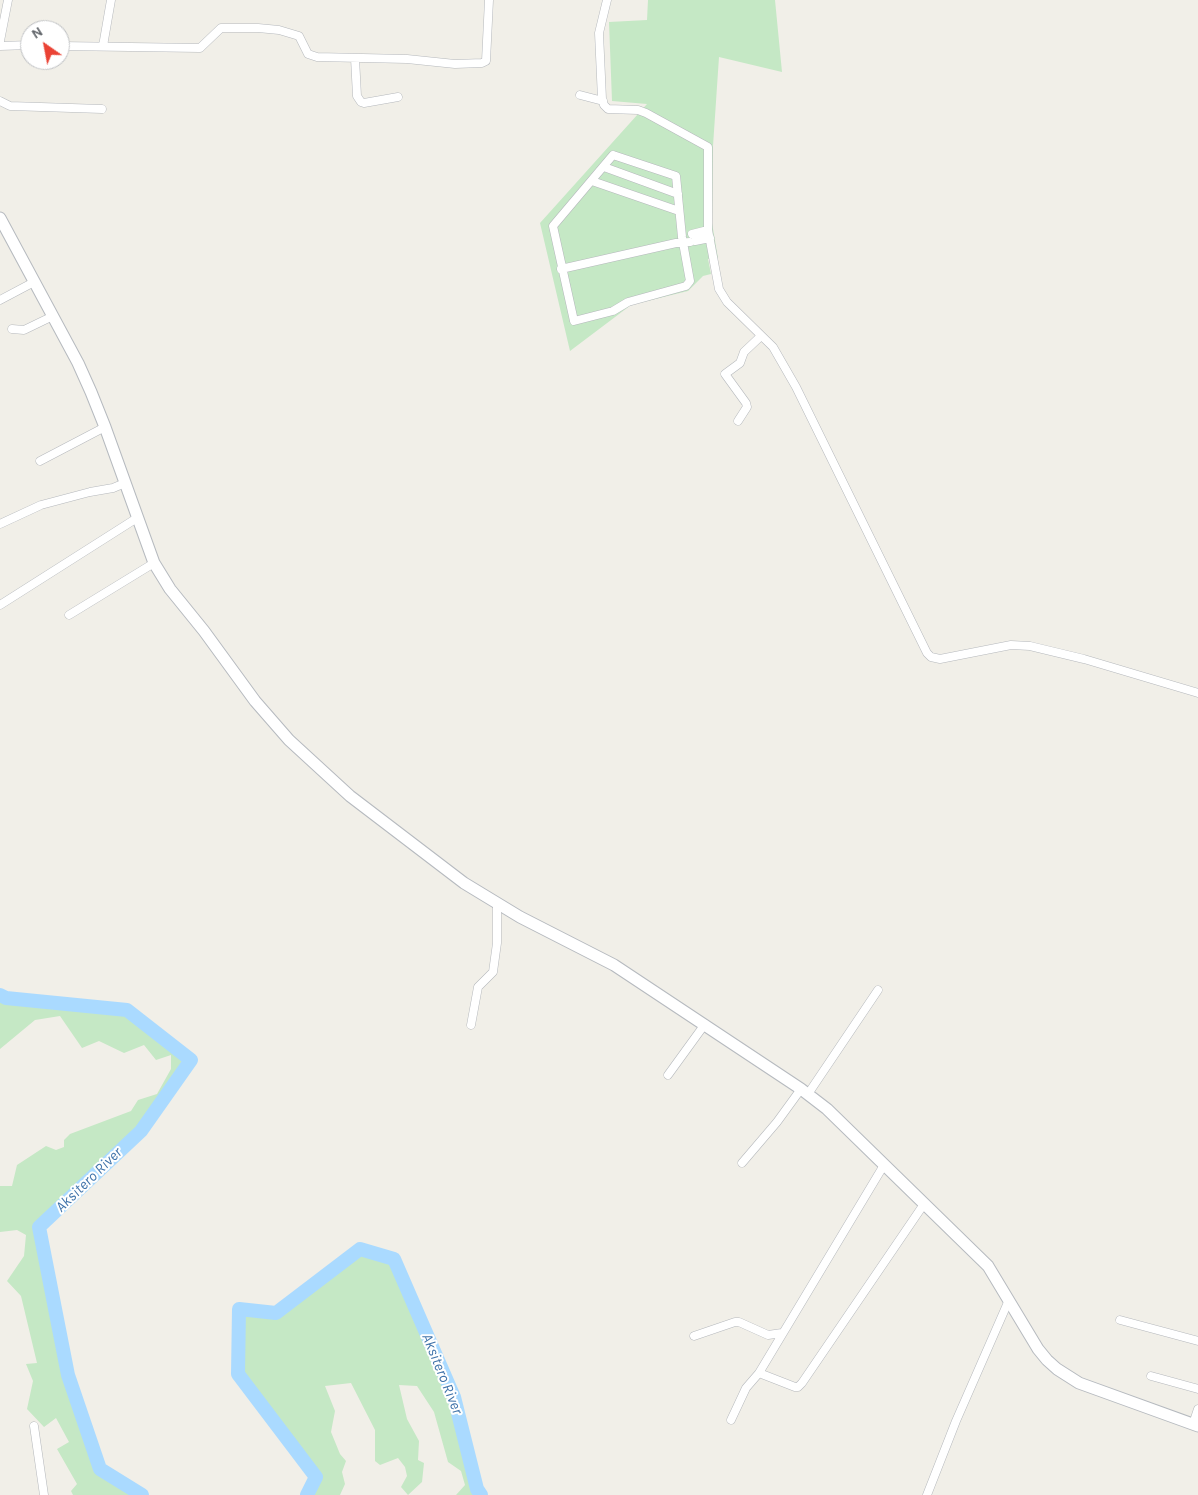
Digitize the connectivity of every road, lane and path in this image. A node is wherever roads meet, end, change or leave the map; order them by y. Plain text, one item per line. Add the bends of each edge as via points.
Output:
1 (8, 0) edge
2 (111, 0) edge
3 (489, 0) edge
4 (598, 0) edge
5 (606, 2) edge
6 (0, 41) edge
7 (20, 45) edge
8 (0, 46) edge
9 (70, 46) edge
10 (103, 46) junction
11 (355, 58) junction
12 (580, 95) dead end
13 (398, 97) dead end
14 (0, 101) edge
15 (603, 101) junction
16 (102, 109) dead end
17 (604, 167) junction
18 (592, 180) junction
19 (678, 194) junction
20 (679, 211) junction
21 (0, 218) edge
22 (709, 234) junction
23 (686, 239) junction
24 (561, 269) junction
25 (34, 282) junction
26 (0, 300) edge
27 (53, 316) junction
28 (12, 329) dead end
29 (761, 336) junction
30 (738, 421) dead end
31 (106, 427) junction
32 (40, 461) dead end
33 (125, 483) junction
34 (137, 518) junction
35 (0, 524) edge
36 (154, 563) junction
37 (0, 605) edge
38 (69, 615) dead end
39 (1198, 692) edge
40 (497, 903) junction
41 (878, 990) dead end
42 (704, 1024) junction
43 (471, 1025) dead end
44 (668, 1074) dead end
45 (805, 1092) junction
46 (742, 1163) dead end
47 (884, 1165) junction
48 (924, 1204) junction
49 (1009, 1300) junction
50 (1120, 1320) dead end
51 (782, 1333) junction
52 (694, 1336) dead end
53 (1198, 1341) edge
54 (759, 1373) junction
55 (1152, 1376) dead end
56 (1198, 1389) edge
57 (1198, 1409) edge
58 (732, 1420) dead end
59 (1195, 1425) edge
60 (34, 1426) dead end
61 (44, 1495) edge
62 (927, 1495) edge

1 - 6 street
2 - 10 street
3 - 11 street via 486,61 482,63
4 - 5 street
5 - 15 street via 600,33
7 - 8 street
9 - 10 street
10 - 11 street via 200,48 221,28 258,28 298,36 308,54 317,57
11 - 13 street via 357,96 361,102
12 - 15 street
14 - 16 street via 10,106
15 - 22 street via 608,109 646,113 708,147
17 - 18 street
17 - 19 street
17 - 19 street via 615,155 675,175
18 - 20 street
18 - 24 street via 553,226
19 - 20 street
20 - 23 street
21 - 25 street
22 - 23 street
22 - 29 street via 719,289 726,302
23 - 24 street
23 - 24 street via 690,280 686,286 576,321 573,320
25 - 26 street
25 - 27 street
27 - 28 street via 24,330
27 - 31 street
29 - 30 street via 744,352 740,363 725,374 746,403 747,407
29 - 39 street via 773,348 796,387 931,657 940,659 1010,645 1030,646
31 - 32 street
31 - 33 street
33 - 34 street
33 - 35 street via 41,505
34 - 36 street
34 - 37 street
36 - 38 street
36 - 40 street via 255,701 289,740 370,812 453,875
40 - 42 street via 614,966
40 - 43 street via 493,972 478,987
41 - 45 street
42 - 44 street
42 - 45 street
45 - 46 street
45 - 47 street
47 - 48 street
47 - 51 street
48 - 49 street via 988,1266
48 - 54 street via 802,1383 795,1387
49 - 59 street via 1038,1349 1066,1376 1079,1384
49 - 62 street
50 - 53 street
51 - 52 street via 768,1335 735,1322
51 - 54 street
54 - 58 street via 746,1388
55 - 56 street
57 - 59 street
60 - 61 street

